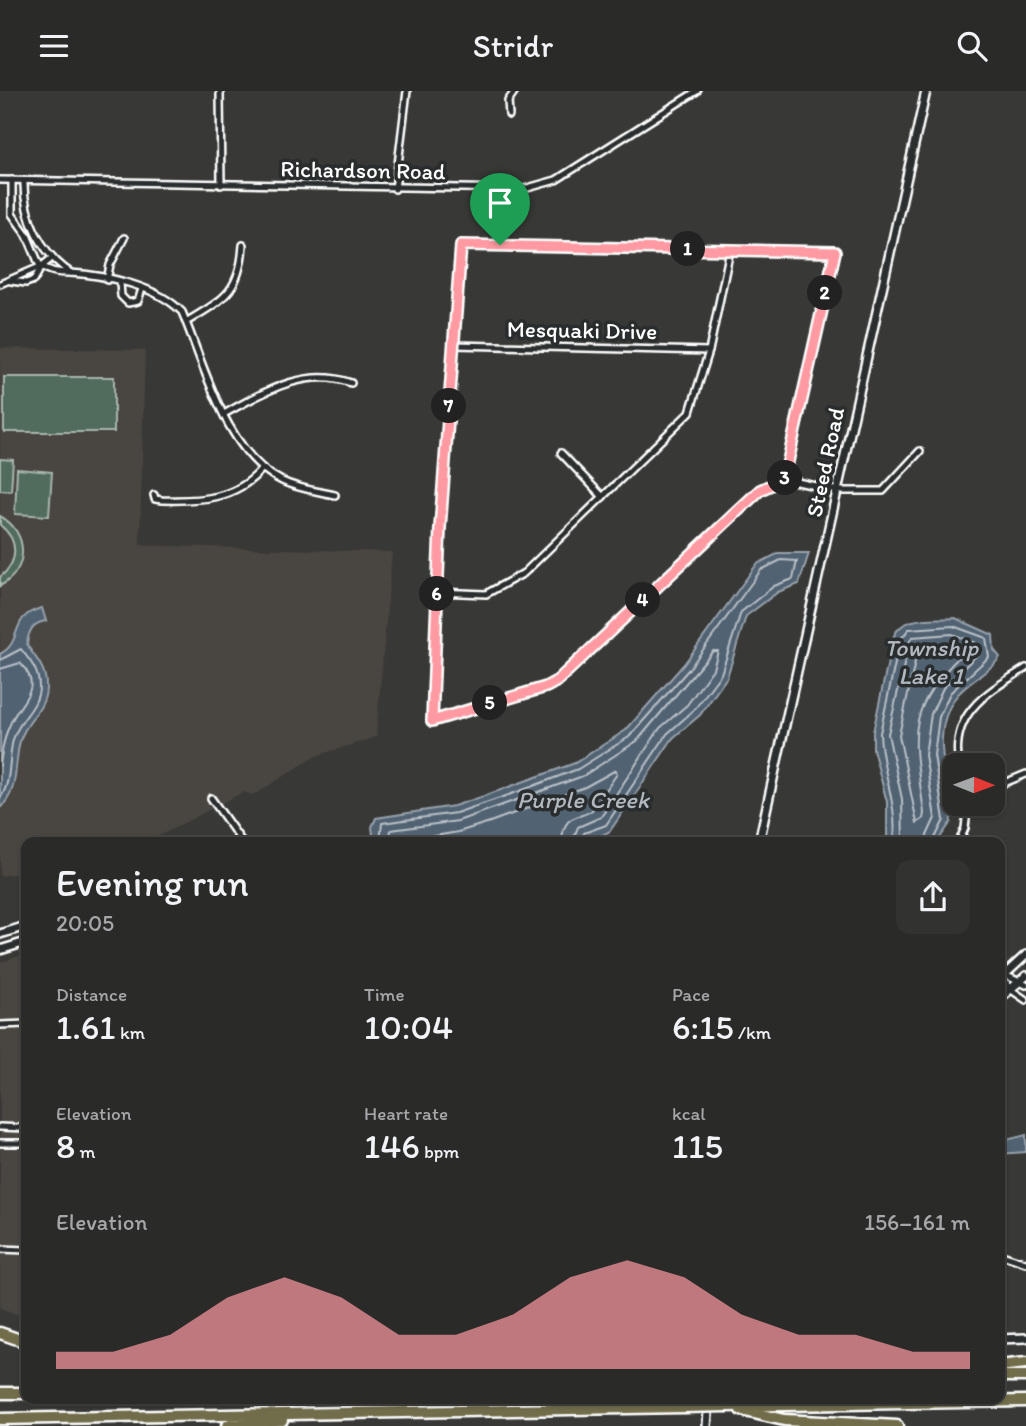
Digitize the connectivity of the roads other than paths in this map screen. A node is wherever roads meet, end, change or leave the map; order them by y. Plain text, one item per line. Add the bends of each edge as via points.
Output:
1 (220, 91) edge
2 (407, 91) edge
3 (514, 91) edge
4 (697, 91) edge
5 (926, 91) edge
6 (509, 115) dead end
7 (0, 180) edge
8 (12, 180) junction
9 (24, 181) junction
10 (221, 185) junction
11 (395, 189) junction
12 (501, 190) junction
13 (124, 238) dead end
14 (243, 245) dead end
15 (500, 245) junction
16 (730, 250) junction
17 (51, 258) junction
18 (41, 266) junction
19 (71, 273) junction
20 (107, 280) junction
21 (120, 283) junction
22 (0, 284) edge
23 (142, 289) junction
24 (186, 322) junction
25 (454, 345) junction
26 (709, 351) junction
27 (351, 383) dead end
28 (225, 414) junction
29 (920, 451) dead end
30 (561, 453) dead end
31 (262, 469) junction
32 (784, 479) junction
33 (838, 491) junction
34 (154, 495) dead end
35 (335, 495) dead end
36 (603, 497) junction
37 (437, 592) junction
38 (1026, 668) edge
39 (959, 753) edge
40 (1026, 774) edge
41 (1005, 783) edge
42 (211, 798) dead end
43 (966, 816) edge
44 (238, 837) edge
45 (760, 837) edge
46 (961, 837) edge
47 (21, 928) edge
48 (0, 934) edge
49 (21, 944) edge
50 (0, 950) edge
51 (1026, 955) edge
52 (1005, 972) edge
53 (1005, 976) edge
54 (1024, 980) edge
55 (1005, 981) edge
56 (1010, 989) junction
57 (1005, 994) edge
58 (1026, 1000) edge
59 (21, 1024) edge
60 (0, 1025) edge
61 (0, 1127) edge
62 (21, 1128) edge
63 (0, 1143) edge
64 (21, 1143) edge
65 (0, 1249) edge
66 (21, 1250) edge
67 (1005, 1256) edge
68 (1026, 1263) edge
69 (0, 1332) edge
70 (21, 1338) edge
71 (1026, 1338) edge
72 (1005, 1339) edge
73 (1026, 1363) edge
74 (1005, 1365) edge
75 (1005, 1376) edge
76 (1026, 1376) edge
77 (0, 1393) edge
78 (21, 1393) edge
79 (1005, 1401) edge
80 (1026, 1401) edge
81 (709, 1404) edge
82 (847, 1404) edge
83 (727, 1406) junction
84 (366, 1414) junction
85 (0, 1419) edge
86 (226, 1426) edge
87 (707, 1426) edge
88 (897, 1426) edge

1 - 10 street
2 - 11 street
3 - 6 street via 508,101
4 - 12 street, Richardson Road via 556,180 533,188
5 - 33 street, Steed Road
7 - 8 street, Richardson Road
8 - 9 street, Richardson Road
8 - 18 street via 12,214
9 - 10 street, Richardson Road
9 - 17 street via 25,204
10 - 11 street, Richardson Road
11 - 12 street, Richardson Road
12 - 15 street
13 - 20 street
14 - 24 street via 239,279 228,295
15 - 16 street
15 - 25 street via 461,245
16 - 26 street
16 - 32 street via 835,252
17 - 18 street
17 - 19 street
18 - 19 street
18 - 22 street
19 - 20 street
20 - 21 street
21 - 23 street
21 - 23 street via 125,302 138,301
23 - 24 street via 168,298
24 - 28 street
25 - 26 street, Mesquaki Drive
25 - 37 street
26 - 36 street via 690,412
27 - 28 street via 291,381
28 - 31 street via 250,458
29 - 33 street via 883,491
30 - 36 street
31 - 34 street via 251,482 218,497 162,500
31 - 35 street via 284,482
32 - 33 street
32 - 37 street via 760,490 557,681 432,721
33 - 45 street, Steed Road
36 - 37 street via 550,550 502,587 485,594
38 - 39 street via 989,691 968,711 958,738
40 - 41 street
42 - 44 street
43 - 46 street
47 - 48 street
49 - 50 street
51 - 52 street
53 - 54 street
54 - 56 street
55 - 56 street
56 - 57 street
56 - 58 street
59 - 60 street
61 - 62 street
63 - 64 street
65 - 66 street
67 - 68 street
69 - 70 highway
71 - 72 street
73 - 74 highway
75 - 76 highway
77 - 78 highway
79 - 80 highway
81 - 87 street
82 - 83 highway
83 - 84 highway, bridge
83 - 88 highway via 784,1420
84 - 85 highway
84 - 86 highway

